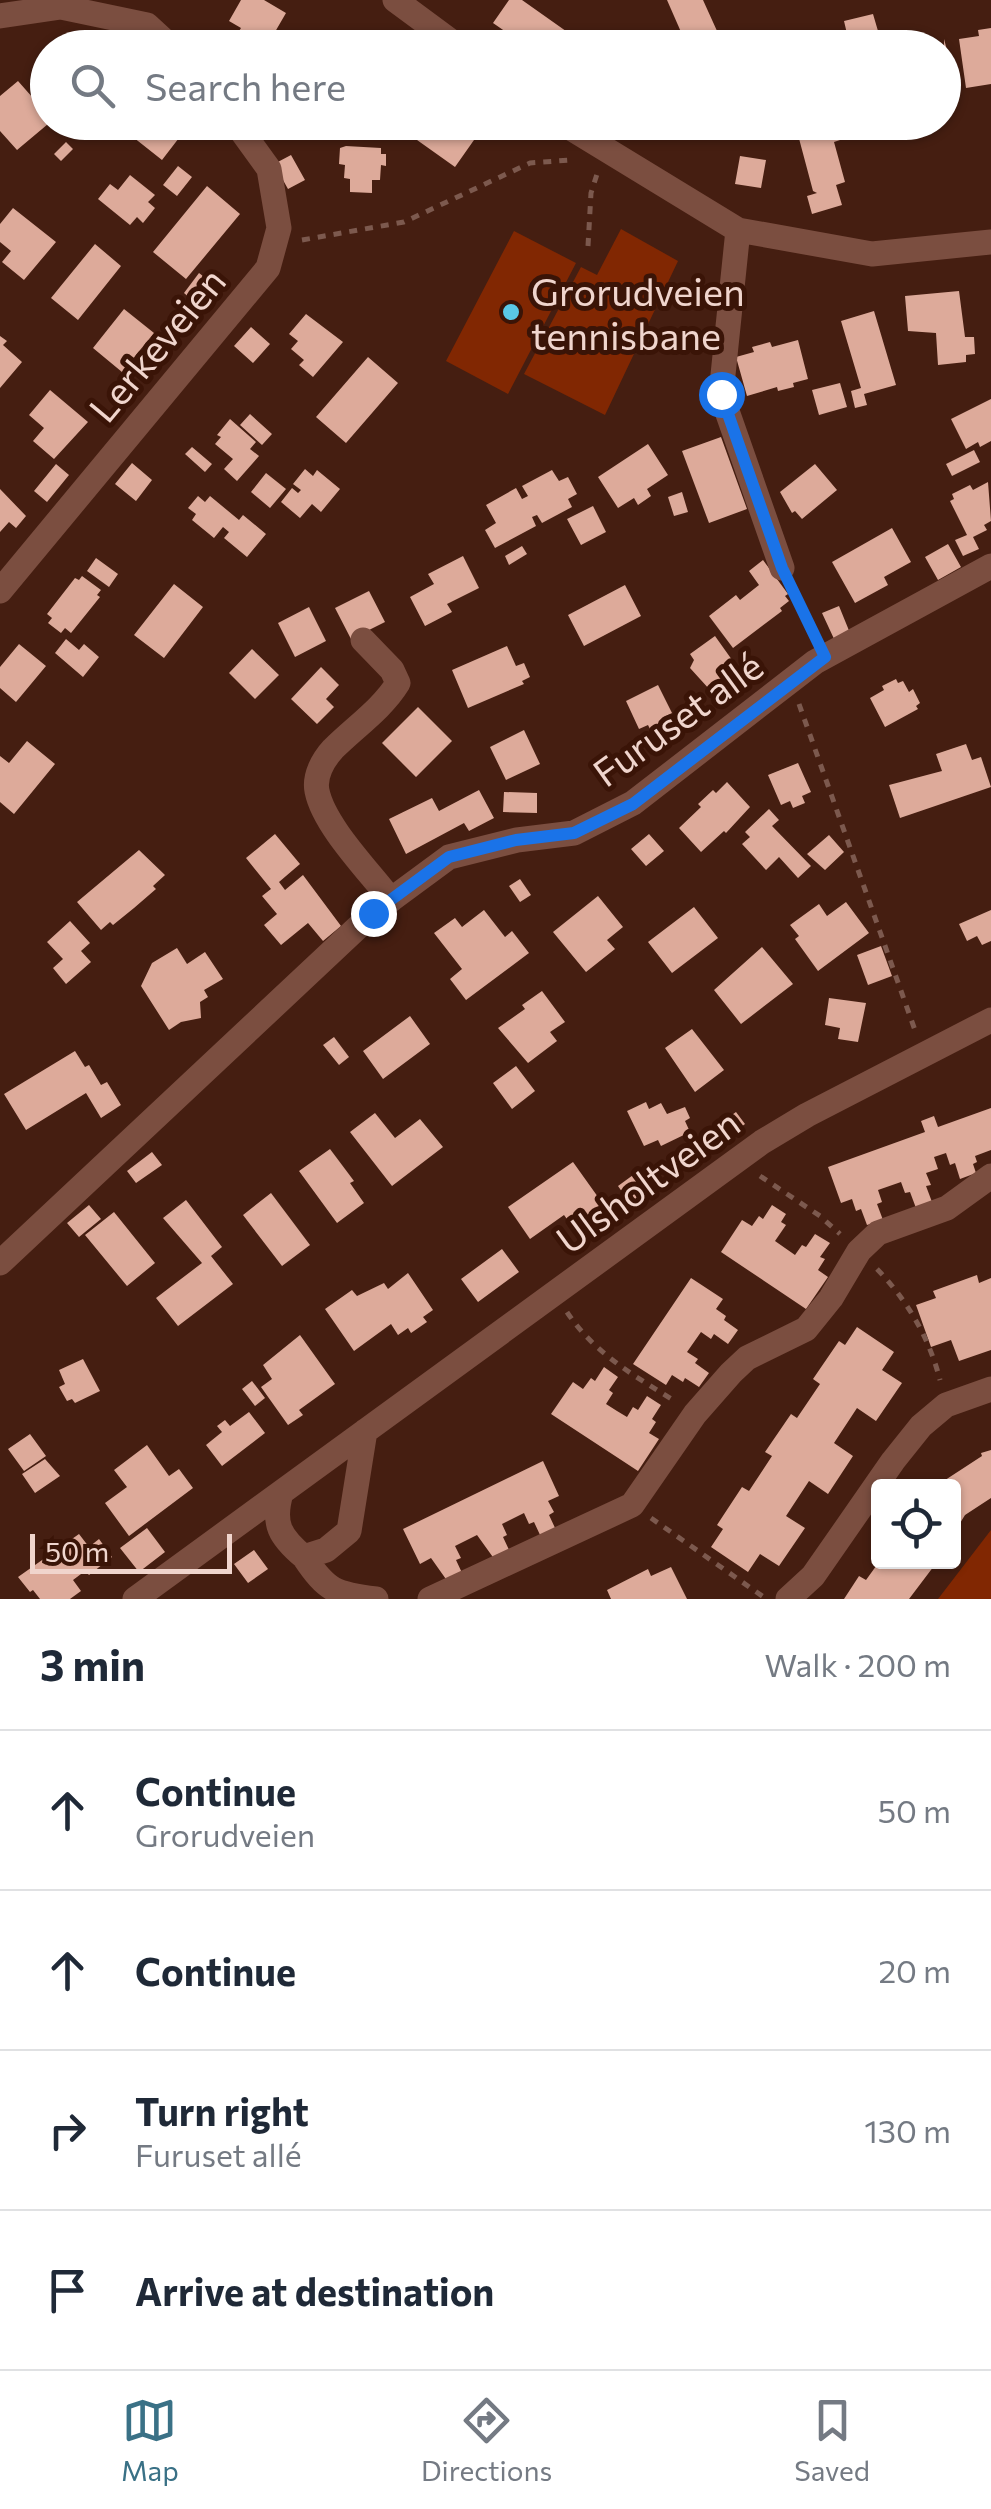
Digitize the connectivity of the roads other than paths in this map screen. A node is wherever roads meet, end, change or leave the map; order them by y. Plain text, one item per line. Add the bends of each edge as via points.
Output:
1 (396, 0) edge
2 (0, 16) edge
3 (152, 30) edge
4 (436, 30) edge
5 (248, 140) edge
6 (590, 140) edge
7 (738, 230) junction
8 (991, 242) edge
9 (991, 566) edge
10 (782, 568) road end
11 (0, 590) edge
12 (363, 640) dead end
13 (391, 900) junction
14 (991, 1020) edge
15 (991, 1176) edge
16 (0, 1263) edge
17 (991, 1389) edge
18 (365, 1432) junction
19 (281, 1492) junction
20 (304, 1557) junction
21 (135, 1599) edge
22 (376, 1599) edge
23 (430, 1599) edge
24 (788, 1599) edge

1 - 4 street
2 - 3 street via 62,7
5 - 11 street, Lerkeveien via 268,169 280,228 268,268
6 - 7 street
7 - 8 street via 872,254
7 - 10 street via 721,394
9 - 13 street, Furuset allé via 825,657 633,804 574,833 449,857
12 - 13 street via 398,682 320,766 316,788 324,812
13 - 16 street, Furuset allé
14 - 18 street, Ulsholtveien via 762,1142
15 - 23 street via 947,1208 878,1233 806,1329 748,1358 694,1414 632,1505
17 - 24 street via 946,1405 922,1426 813,1576
18 - 19 street, Ulsholtveien
18 - 20 street via 349,1531
19 - 20 street via 276,1512 284,1540
19 - 21 street, Ulsholtveien
20 - 22 street via 323,1585

